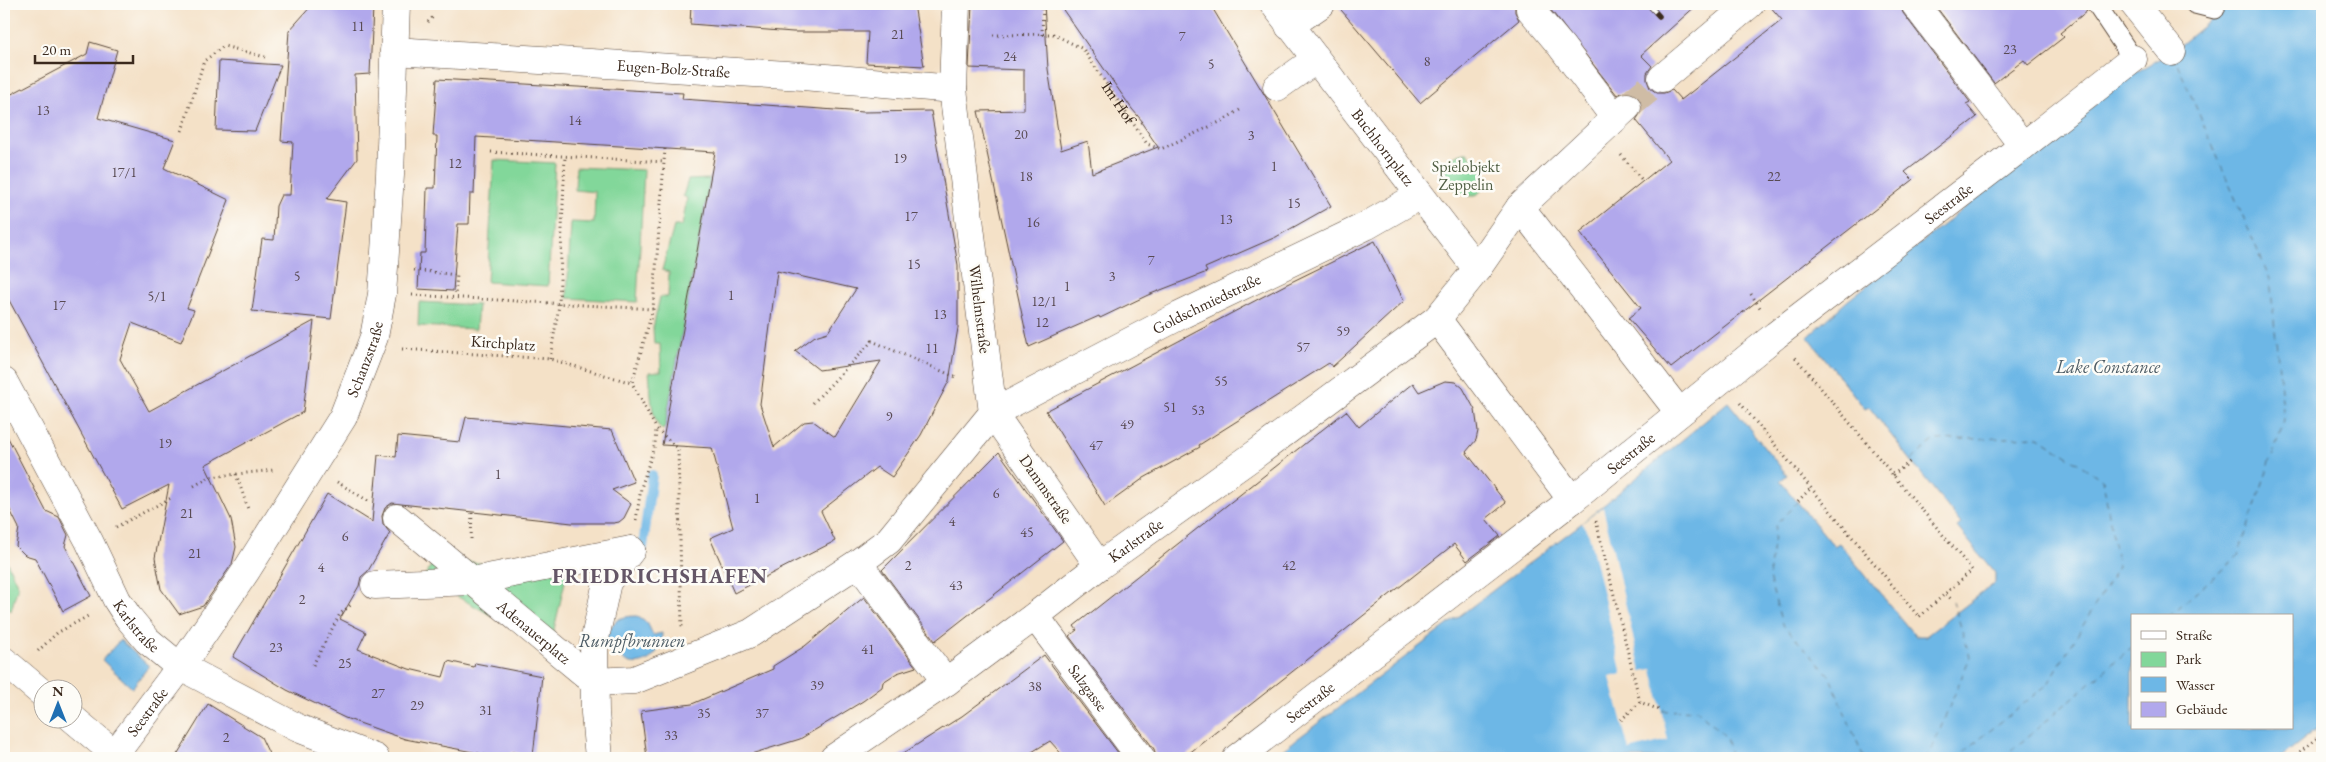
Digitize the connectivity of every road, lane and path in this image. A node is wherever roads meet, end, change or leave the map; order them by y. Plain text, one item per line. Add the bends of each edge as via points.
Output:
1 (396, 4) edge
2 (956, 4) edge
3 (1043, 4) edge
4 (1322, 4) edge
5 (1750, 4) edge
6 (1915, 4) edge
7 (2096, 4) edge
8 (2134, 4) edge
9 (2195, 4) edge
10 (1530, 9) dead end
11 (2215, 9) dead end
12 (1281, 15) edge
13 (993, 35) dead end
14 (1042, 35) junction
15 (394, 51) junction
16 (2172, 52) dead end
17 (265, 58) dead end
18 (2132, 58) joint
19 (1315, 60) junction
20 (1662, 78) tunnel mouth
21 (1277, 87) dead end
22 (953, 89) junction
23 (1243, 108) dead end
24 (182, 131) dead end
25 (2023, 146) junction
26 (665, 149) dead end
27 (491, 152) dead end
28 (566, 155) junction
29 (664, 162) junction
30 (1420, 195) junction
31 (1520, 207) junction
32 (1477, 269) junction
33 (383, 280) junction
34 (455, 296) junction
35 (559, 305) junction
36 (654, 309) junction
37 (1437, 319) junction
38 (1776, 335) junction
39 (369, 347) junction
40 (550, 358) junction
41 (1721, 380) junction
42 (4, 382) edge
43 (632, 383) junction
44 (992, 402) junction
45 (813, 403) dead end
46 (1679, 412) junction
47 (656, 428) junction
48 (1912, 460) dead end
49 (310, 466) junction
50 (274, 470) dead end
51 (1893, 475) junction
52 (194, 486) dead end
53 (1811, 488) junction
54 (1577, 495) junction
55 (171, 498) dead end
56 (1798, 501) dead end
57 (374, 504) dead end
58 (472, 512) dead end
59 (397, 518) dead end
60 (471, 538) dead end
61 (89, 541) junction
62 (631, 550) junction
63 (858, 563) junction
64 (1099, 566) junction
65 (472, 581) junction
66 (375, 585) joint
67 (1946, 594) junction
68 (117, 600) junction
69 (1953, 601) dead end
70 (1035, 616) junction
71 (37, 652) dead end
72 (4, 661) edge
73 (682, 661) junction
74 (313, 665) dead end
75 (180, 666) junction
76 (595, 682) junction
77 (946, 682) junction
78 (32, 685) edge
79 (1640, 702) junction
80 (1662, 712) dead end
81 (1621, 720) dead end
82 (82, 727) edge
83 (2322, 734) edge
84 (114, 756) edge
85 (375, 758) edge
86 (600, 758) edge
87 (834, 758) edge
88 (1141, 758) edge
89 (1237, 758) edge
90 (2292, 758) edge

1 - 15 street, Schanzstraße
2 - 22 street, Wilhelmstraße
3 - 14 path
4 - 12 street, Buchhornplatz
5 - 20 street via 1708,26
6 - 25 street
7 - 18 lane
8 - 16 street
9 - 11 lane
10 - 31 street via 1621,113
12 - 19 street, Buchhornplatz
13 - 14 path, Im Hof
14 - 23 path, Im Hof via 1053,34 1083,49 1147,144 1161,149
15 - 22 street, Eugen-Bolz-Straße via 803,76
15 - 33 street, Schanzstraße
17 - 24 path via 224,46 204,61
18 - 25 street, Seestraße
19 - 21 street
19 - 30 street, Buchhornplatz
22 - 44 street, Wilhelmstraße
25 - 38 street, Seestraße
26 - 29 path
27 - 28 path
28 - 29 path
28 - 35 path
29 - 36 path
30 - 32 street, Buchhornplatz
30 - 44 street, Goldschmiedstraße via 1366,226
31 - 32 street
31 - 46 street
32 - 37 street
33 - 34 path
33 - 34 path via 457,275
33 - 39 street, Schanzstraße via 374,337
34 - 35 path
35 - 36 path
35 - 40 path
36 - 43 path
37 - 54 street
37 - 64 street, Karlstraße
38 - 41 street, Seestraße
38 - 51 path
39 - 40 path, Kirchplatz
39 - 49 street, Schanzstraße via 343,417
40 - 43 path, Kirchplatz
41 - 46 street, Seestraße
41 - 53 path
42 - 61 street, Karlstraße
43 - 47 path
44 - 45 path via 872,341
44 - 63 street via 889,540
44 - 64 street, Dammstraße
46 - 54 street, Seestraße
47 - 62 path via 655,444 641,488
47 - 73 path via 678,449
48 - 51 path
49 - 57 path
49 - 75 street, Schanzstraße via 246,572
50 - 52 path via 210,477
51 - 67 path via 1972,570
53 - 56 path
53 - 67 path via 1919,617
54 - 79 path via 1594,514
54 - 89 street, Seestraße
55 - 61 path
58 - 60 path
59 - 65 street, Adenauerplatz
61 - 68 street, Karlstraße
62 - 65 street, Adenauerplatz
62 - 76 street, Adenauerplatz via 608,582 594,643
63 - 73 street via 751,632
63 - 77 street
64 - 70 street, Karlstraße
65 - 66 street, Adenauerplatz
65 - 76 street, Adenauerplatz
66 - 74 path via 340,614
67 - 69 path
68 - 71 path via 57,633
68 - 75 street, Karlstraße via 147,640
70 - 77 street, Karlstraße
70 - 88 street, Salzgasse
72 - 78 street
73 - 76 street via 634,680
75 - 84 street, Seestraße
75 - 85 street, Karlstraße via 298,728
76 - 86 street, Adenauerplatz
77 - 87 street, Karlstraße
79 - 80 path
79 - 81 path
82 - 84 street
83 - 90 path

